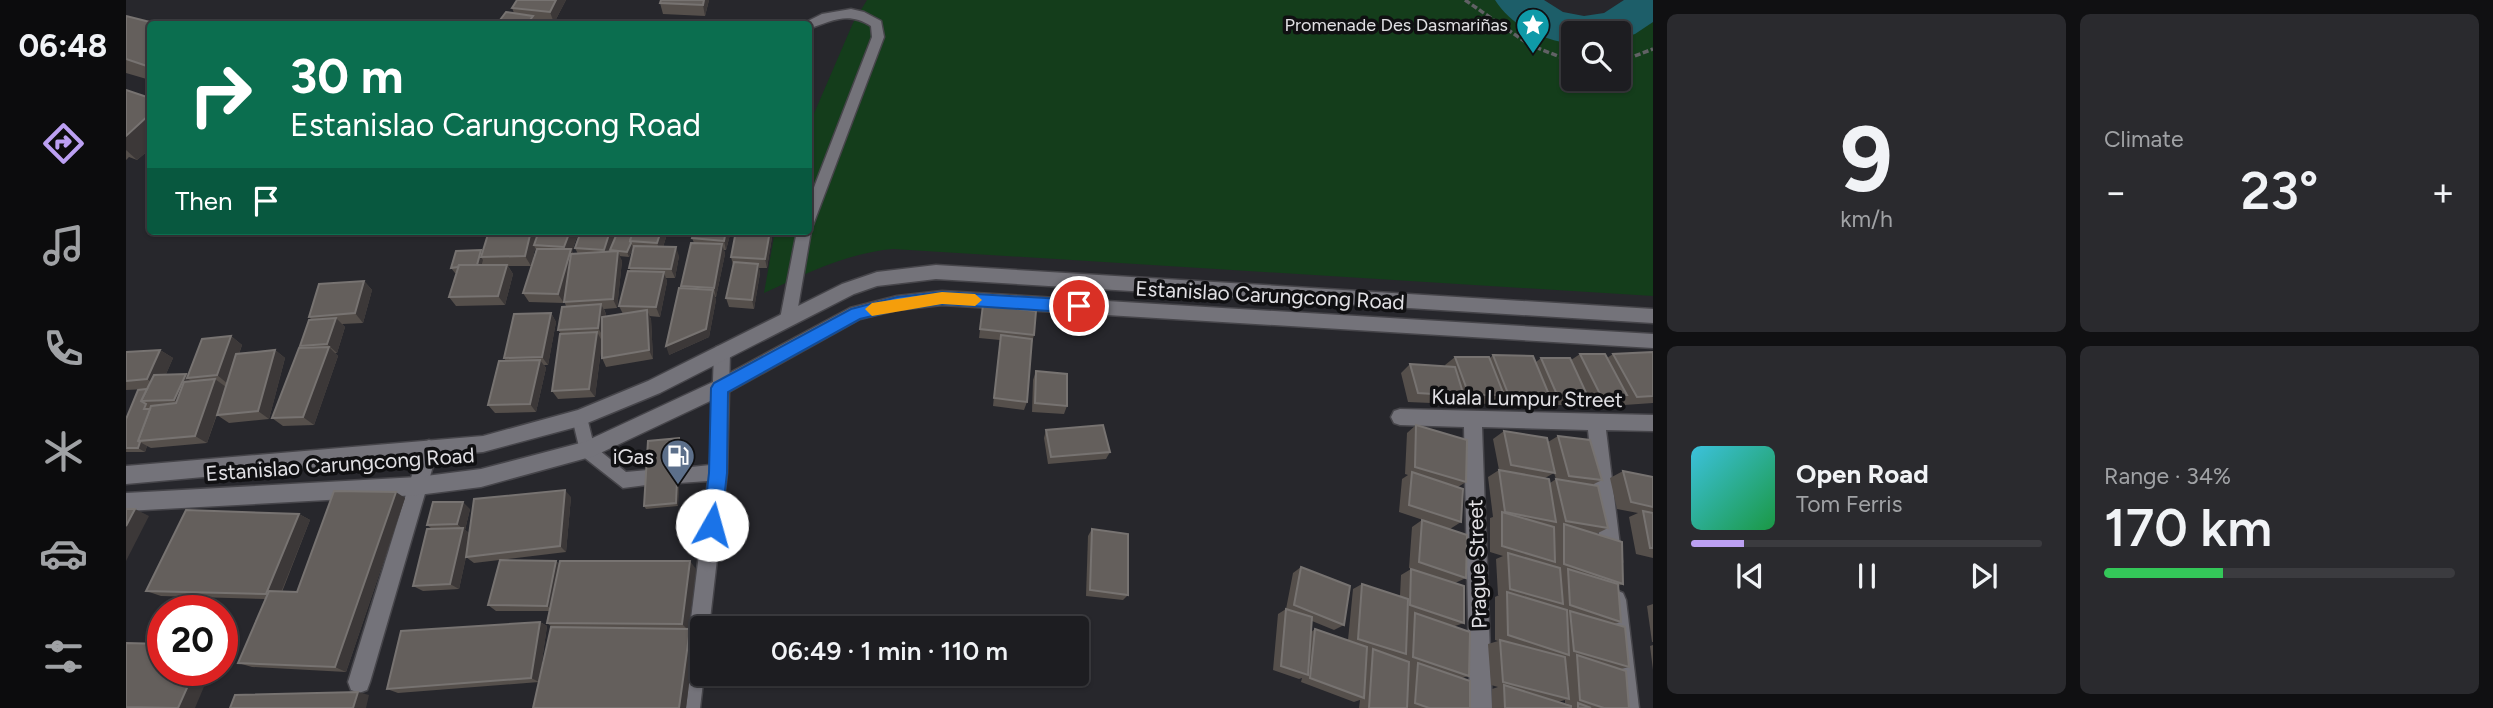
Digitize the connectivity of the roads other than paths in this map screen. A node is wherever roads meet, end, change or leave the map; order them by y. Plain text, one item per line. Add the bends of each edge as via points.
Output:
1 (812, 23) edge
2 (812, 211) edge
3 (803, 235) edge
4 (1653, 316) edge
5 (788, 319) junction
6 (1653, 341) edge
7 (722, 352) junction
8 (719, 388) junction
9 (1400, 417) dead end
10 (580, 418) junction
11 (1473, 420) junction
12 (1597, 423) junction
13 (1653, 424) edge
14 (429, 449) junction
15 (587, 450) junction
16 (718, 473) junction
17 (126, 475) edge
18 (679, 475) edge
19 (648, 478) edge
20 (418, 486) junction
21 (126, 502) edge
22 (359, 682) dead end
23 (690, 708) edge
24 (1481, 708) edge
25 (1628, 708) edge

1 - 2 lane via 849,11 877,24 878,37
3 - 5 lane
4 - 5 street, Estanislao Carungcong Road via 936,272 877,279
5 - 7 street, Estanislao Carungcong Road
6 - 8 street, Estanislao Carungcong Road via 942,298 856,313
7 - 8 lane
7 - 10 street, Estanislao Carungcong Road
8 - 15 street, Estanislao Carungcong Road
8 - 16 lane
9 - 11 street, Kuala Lumpur Street
10 - 14 street, Estanislao Carungcong Road via 483,444
10 - 15 lane
11 - 12 street, Kuala Lumpur Street
11 - 24 street, Prague Street
12 - 13 street, Kuala Lumpur Street
12 - 25 street
14 - 17 street, Estanislao Carungcong Road
14 - 20 street
15 - 19 lane via 623,480
15 - 20 street, Estanislao Carungcong Road via 481,478
16 - 18 lane
16 - 23 lane
20 - 21 street, Estanislao Carungcong Road
20 - 22 street

